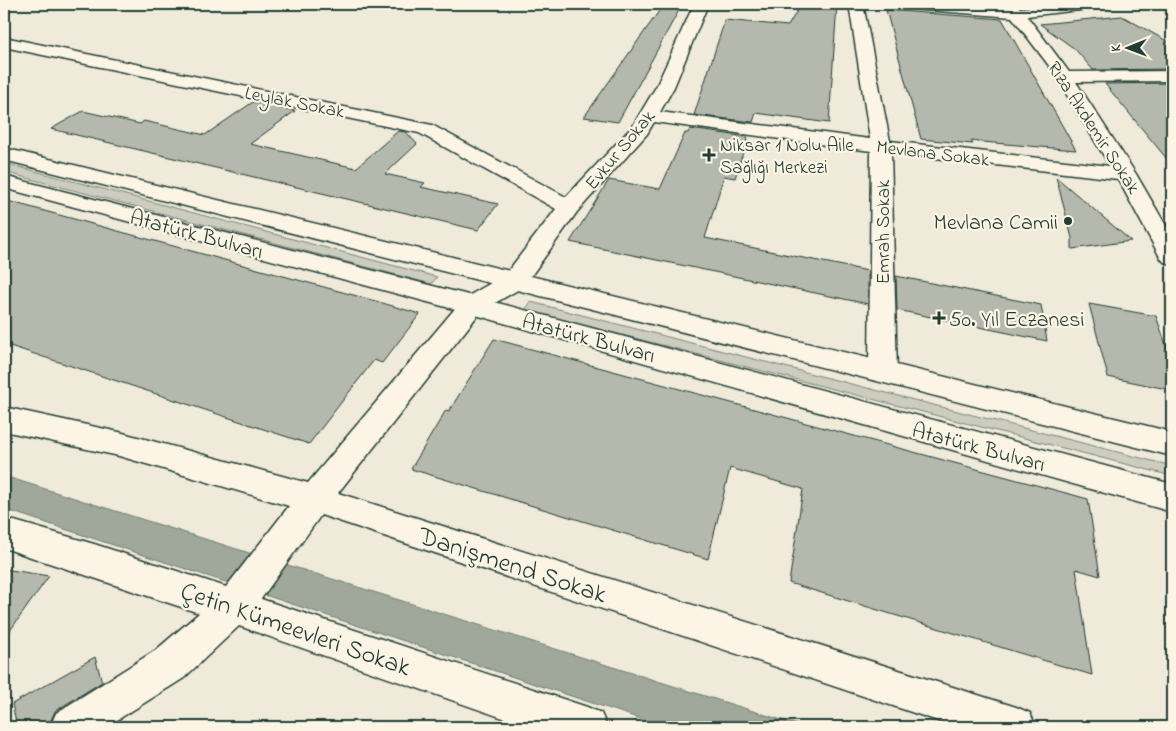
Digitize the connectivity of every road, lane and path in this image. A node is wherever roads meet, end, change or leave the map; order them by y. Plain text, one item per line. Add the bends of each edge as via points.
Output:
1 (701, 4) edge
2 (856, 4) edge
3 (901, 4) edge
4 (1098, 4) edge
5 (1012, 8) edge
6 (4, 42) edge
7 (1172, 76) edge
8 (1065, 77) junction
9 (650, 116) junction
10 (881, 146) junction
11 (4, 154) edge
12 (1126, 174) junction
13 (4, 182) edge
14 (569, 207) junction
15 (1172, 257) edge
16 (514, 281) junction
17 (472, 305) junction
18 (883, 372) junction
19 (4, 420) edge
20 (1172, 444) edge
21 (1172, 498) edge
22 (308, 508) junction
23 (4, 533) edge
24 (233, 607) junction
25 (70, 727) edge
26 (587, 727) edge
27 (1016, 727) edge

1 - 9 street, Evkur Sokak
2 - 10 street, Emrah Sokak
3 - 5 street
4 - 5 street
5 - 8 street, Rıza Akdemir Sokak
6 - 14 street, Leylak Sokak via 426,129
7 - 8 street
8 - 12 street, Rıza Akdemir Sokak
9 - 10 street, Mevlana Sokak
9 - 14 street, Evkur Sokak via 617,157
10 - 12 street, Mevlana Sokak
10 - 18 street, Emrah Sokak
11 - 16 street, Atatürk Bulvarı
12 - 15 street, Rıza Akdemir Sokak
13 - 17 street, Atatürk Bulvarı
14 - 16 street, Evkur Sokak
16 - 17 street
16 - 18 street, Atatürk Bulvarı
17 - 21 street, Atatürk Bulvarı
17 - 22 street
18 - 20 street, Atatürk Bulvarı
19 - 22 street, Danişmend Sokak via 119,444
22 - 24 street
22 - 27 street, Danişmend Sokak
23 - 24 street, Çetin Kümeevleri Sokak
24 - 25 street via 170,664
24 - 26 street, Çetin Kümeevleri Sokak

